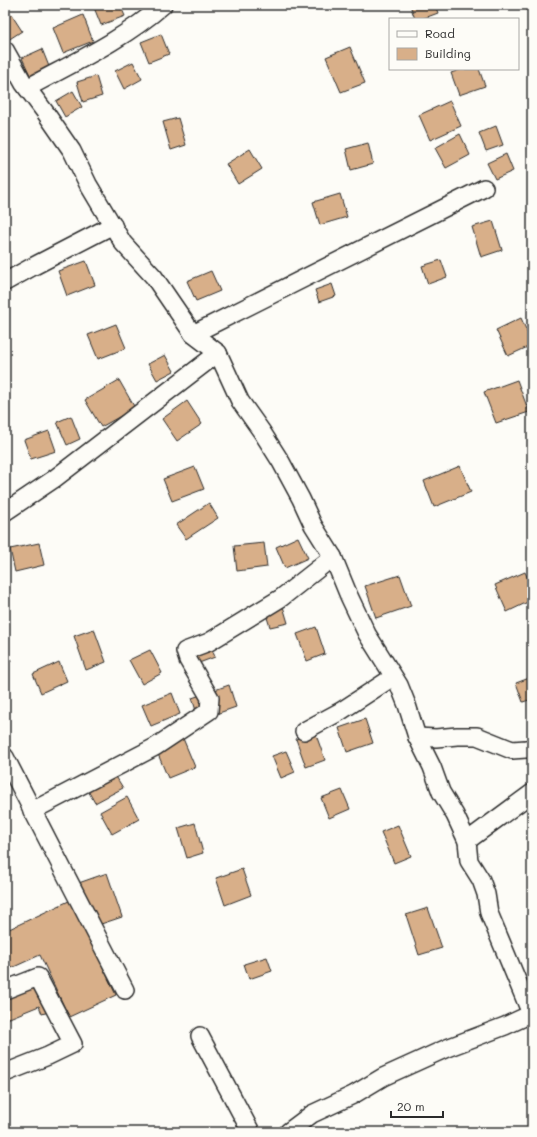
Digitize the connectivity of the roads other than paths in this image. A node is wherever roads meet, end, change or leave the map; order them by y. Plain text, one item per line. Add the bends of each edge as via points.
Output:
1 (163, 5) edge
2 (5, 50) edge
3 (11, 74) edge
4 (27, 88) junction
5 (484, 188) dead end
6 (113, 225) junction
7 (5, 282) edge
8 (193, 334) junction
9 (218, 353) junction
10 (5, 512) edge
11 (333, 557) junction
12 (393, 677) junction
13 (304, 731) dead end
14 (417, 737) junction
15 (532, 748) edge
16 (5, 757) edge
17 (532, 793) edge
18 (32, 811) junction
19 (467, 841) junction
20 (5, 990) edge
21 (125, 990) dead end
22 (532, 1013) edge
23 (200, 1036) dead end
24 (5, 1074) edge
25 (251, 1132) edge
26 (288, 1132) edge

1 - 4 street via 101,48
2 - 3 street
3 - 4 street
4 - 6 street via 72,151
5 - 8 street
6 - 7 street
6 - 8 street via 123,243 154,277
8 - 9 street
9 - 10 street via 54,479
9 - 11 street via 240,401 281,462 313,525
11 - 12 street via 367,634
11 - 18 street via 281,598 209,642 185,651 210,698 209,711 155,747
12 - 13 street via 341,711
12 - 14 street via 408,705
14 - 15 street via 477,736 512,750
14 - 19 street via 432,766 441,792
16 - 18 street
17 - 19 street
18 - 21 street
19 - 22 street via 469,861 481,880 489,913
20 - 24 street via 38,977 73,1044
22 - 26 street via 395,1071 312,1114
23 - 25 street

